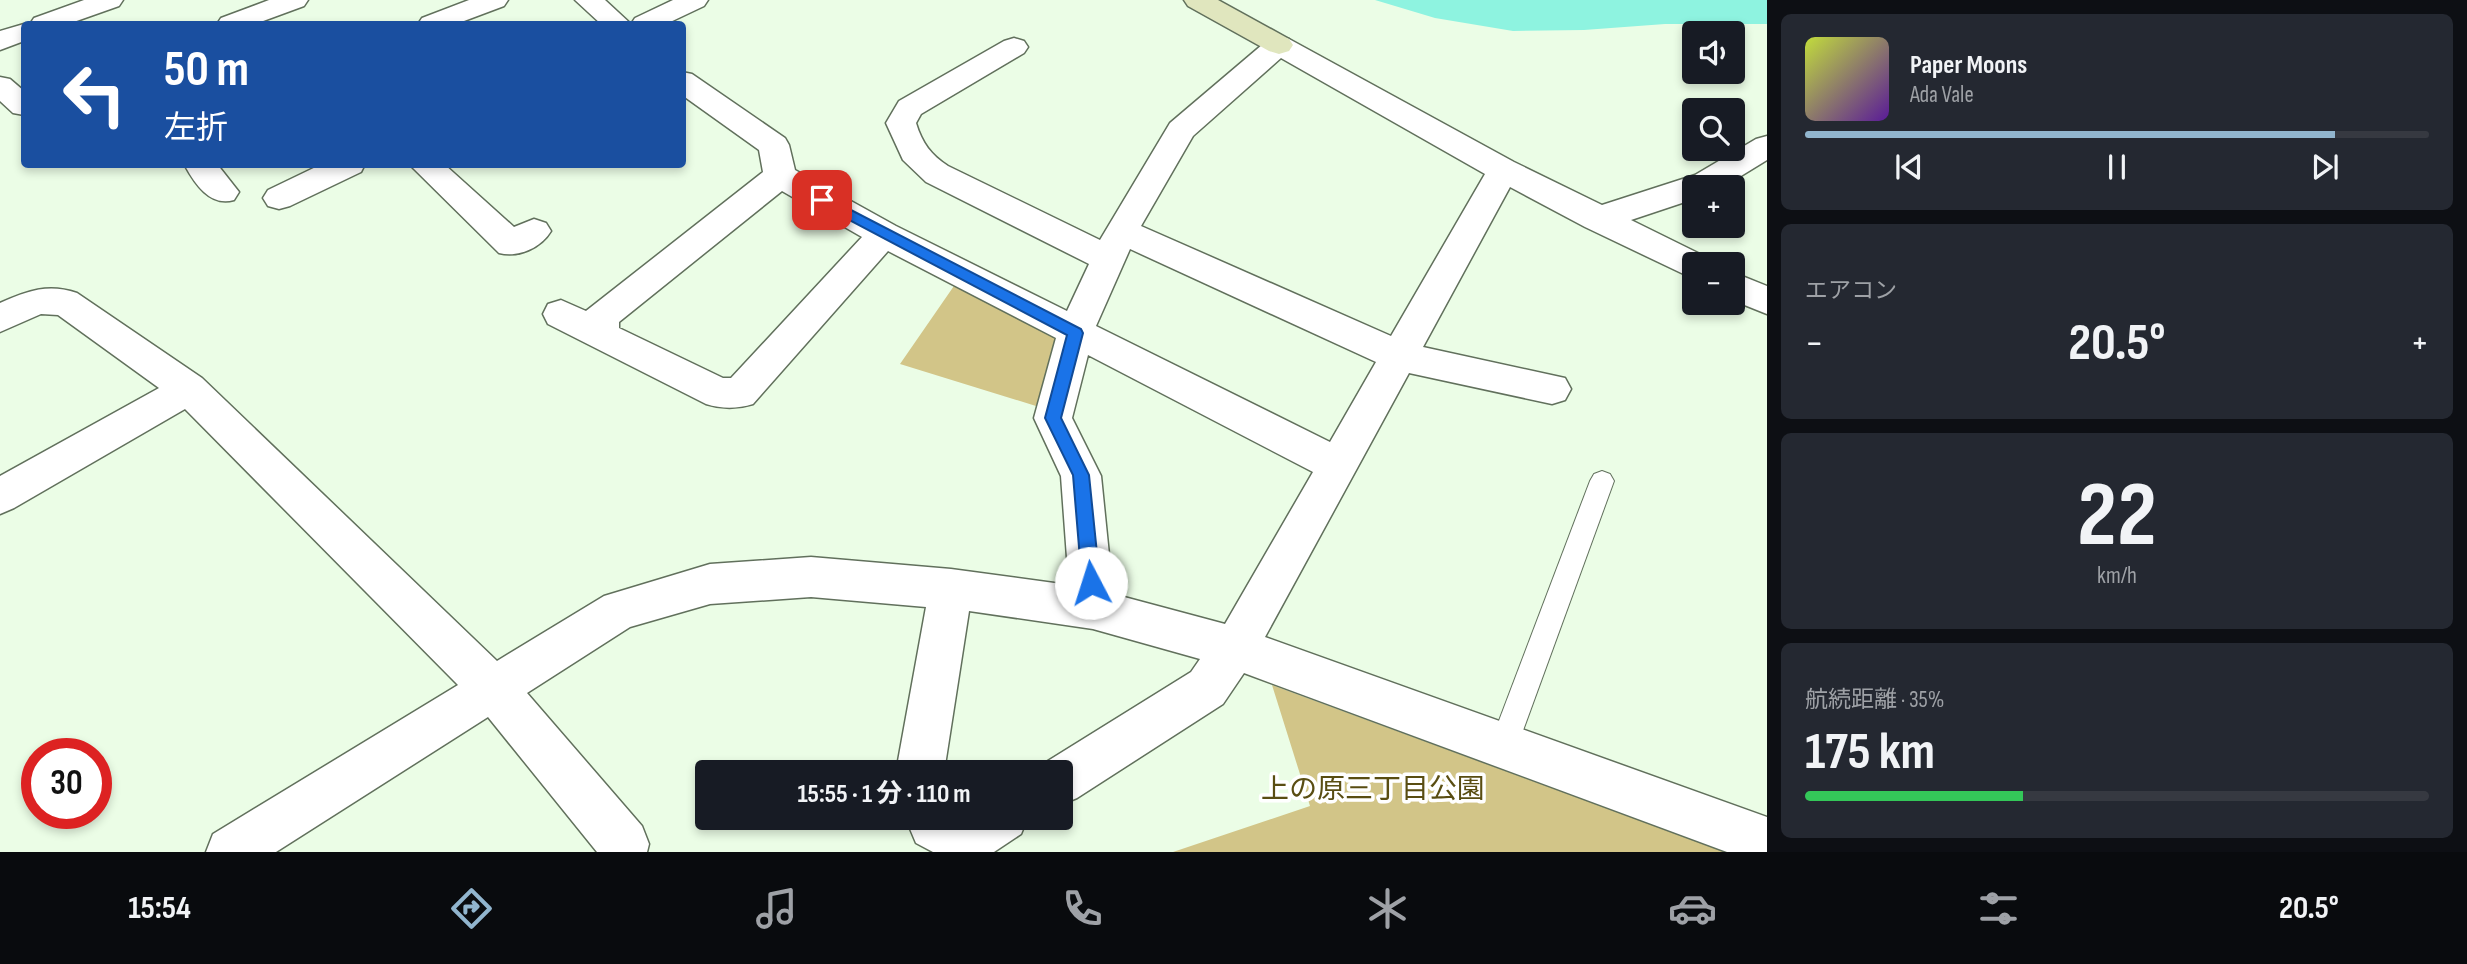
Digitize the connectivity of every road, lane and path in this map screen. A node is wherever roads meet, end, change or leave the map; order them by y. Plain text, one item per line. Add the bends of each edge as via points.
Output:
1 (109, 0) edge
2 (294, 0) edge
3 (494, 0) edge
4 (589, 0) edge
5 (694, 0) edge
6 (1198, 0) edge
7 (52, 21) edge
8 (239, 21) edge
9 (440, 21) edge
10 (614, 21) edge
11 (651, 21) edge
12 (21, 33) edge
13 (0, 41) edge
14 (1279, 45) junction
15 (1014, 47) dead end
16 (686, 84) edge
17 (0, 86) edge
18 (21, 103) edge
19 (1767, 146) edge
20 (202, 168) edge
21 (342, 168) edge
22 (428, 168) edge
23 (1503, 170) junction
24 (780, 176) junction
25 (223, 192) dead end
26 (279, 198) dead end
27 (1597, 219) junction
28 (884, 234) junction
29 (511, 244) dead end
30 (1115, 245) junction
31 (1682, 260) edge
32 (1745, 291) edge
33 (1767, 302) edge
34 (561, 314) dead end
35 (0, 318) edge
36 (1075, 333) junction
37 (601, 335) junction
38 (1399, 356) junction
39 (189, 389) junction
40 (1552, 389) dead end
41 (1338, 465) junction
42 (1602, 481) dead end
43 (0, 496) edge
44 (951, 589) junction
45 (1093, 609) junction
46 (1234, 648) junction
47 (495, 690) junction
48 (1503, 747) junction
49 (922, 760) edge
50 (1073, 773) edge
51 (941, 830) edge
52 (984, 830) edge
53 (1767, 842) edge
54 (231, 852) edge
55 (622, 852) edge

1 - 7 street
2 - 8 street
3 - 9 street
4 - 10 street
5 - 11 street
6 - 14 street
12 - 13 street
14 - 23 street
14 - 30 street via 1181,130
15 - 30 street via 910,108 901,123 906,142 921,163 937,174
16 - 24 street via 774,145
17 - 18 street
19 - 27 street via 1706,183
20 - 25 street
21 - 26 street
22 - 29 street
23 - 27 street
23 - 38 street
24 - 28 street
24 - 37 street via 601,317
27 - 31 street
28 - 36 street
28 - 37 street via 740,393 719,393
30 - 36 street
30 - 38 street
32 - 33 street
34 - 37 street
35 - 39 street via 37,301 65,302
36 - 41 street
36 - 45 street via 1053,418 1081,475
38 - 40 street
38 - 41 street
39 - 43 street
39 - 47 street
41 - 46 street
42 - 48 lane
44 - 45 street
44 - 47 street via 811,577 710,584 619,610
44 - 49 street
45 - 46 street
46 - 48 street
46 - 50 street via 1207,688
47 - 54 street
47 - 55 street via 624,844
48 - 53 street
51 - 52 street via 965,842

